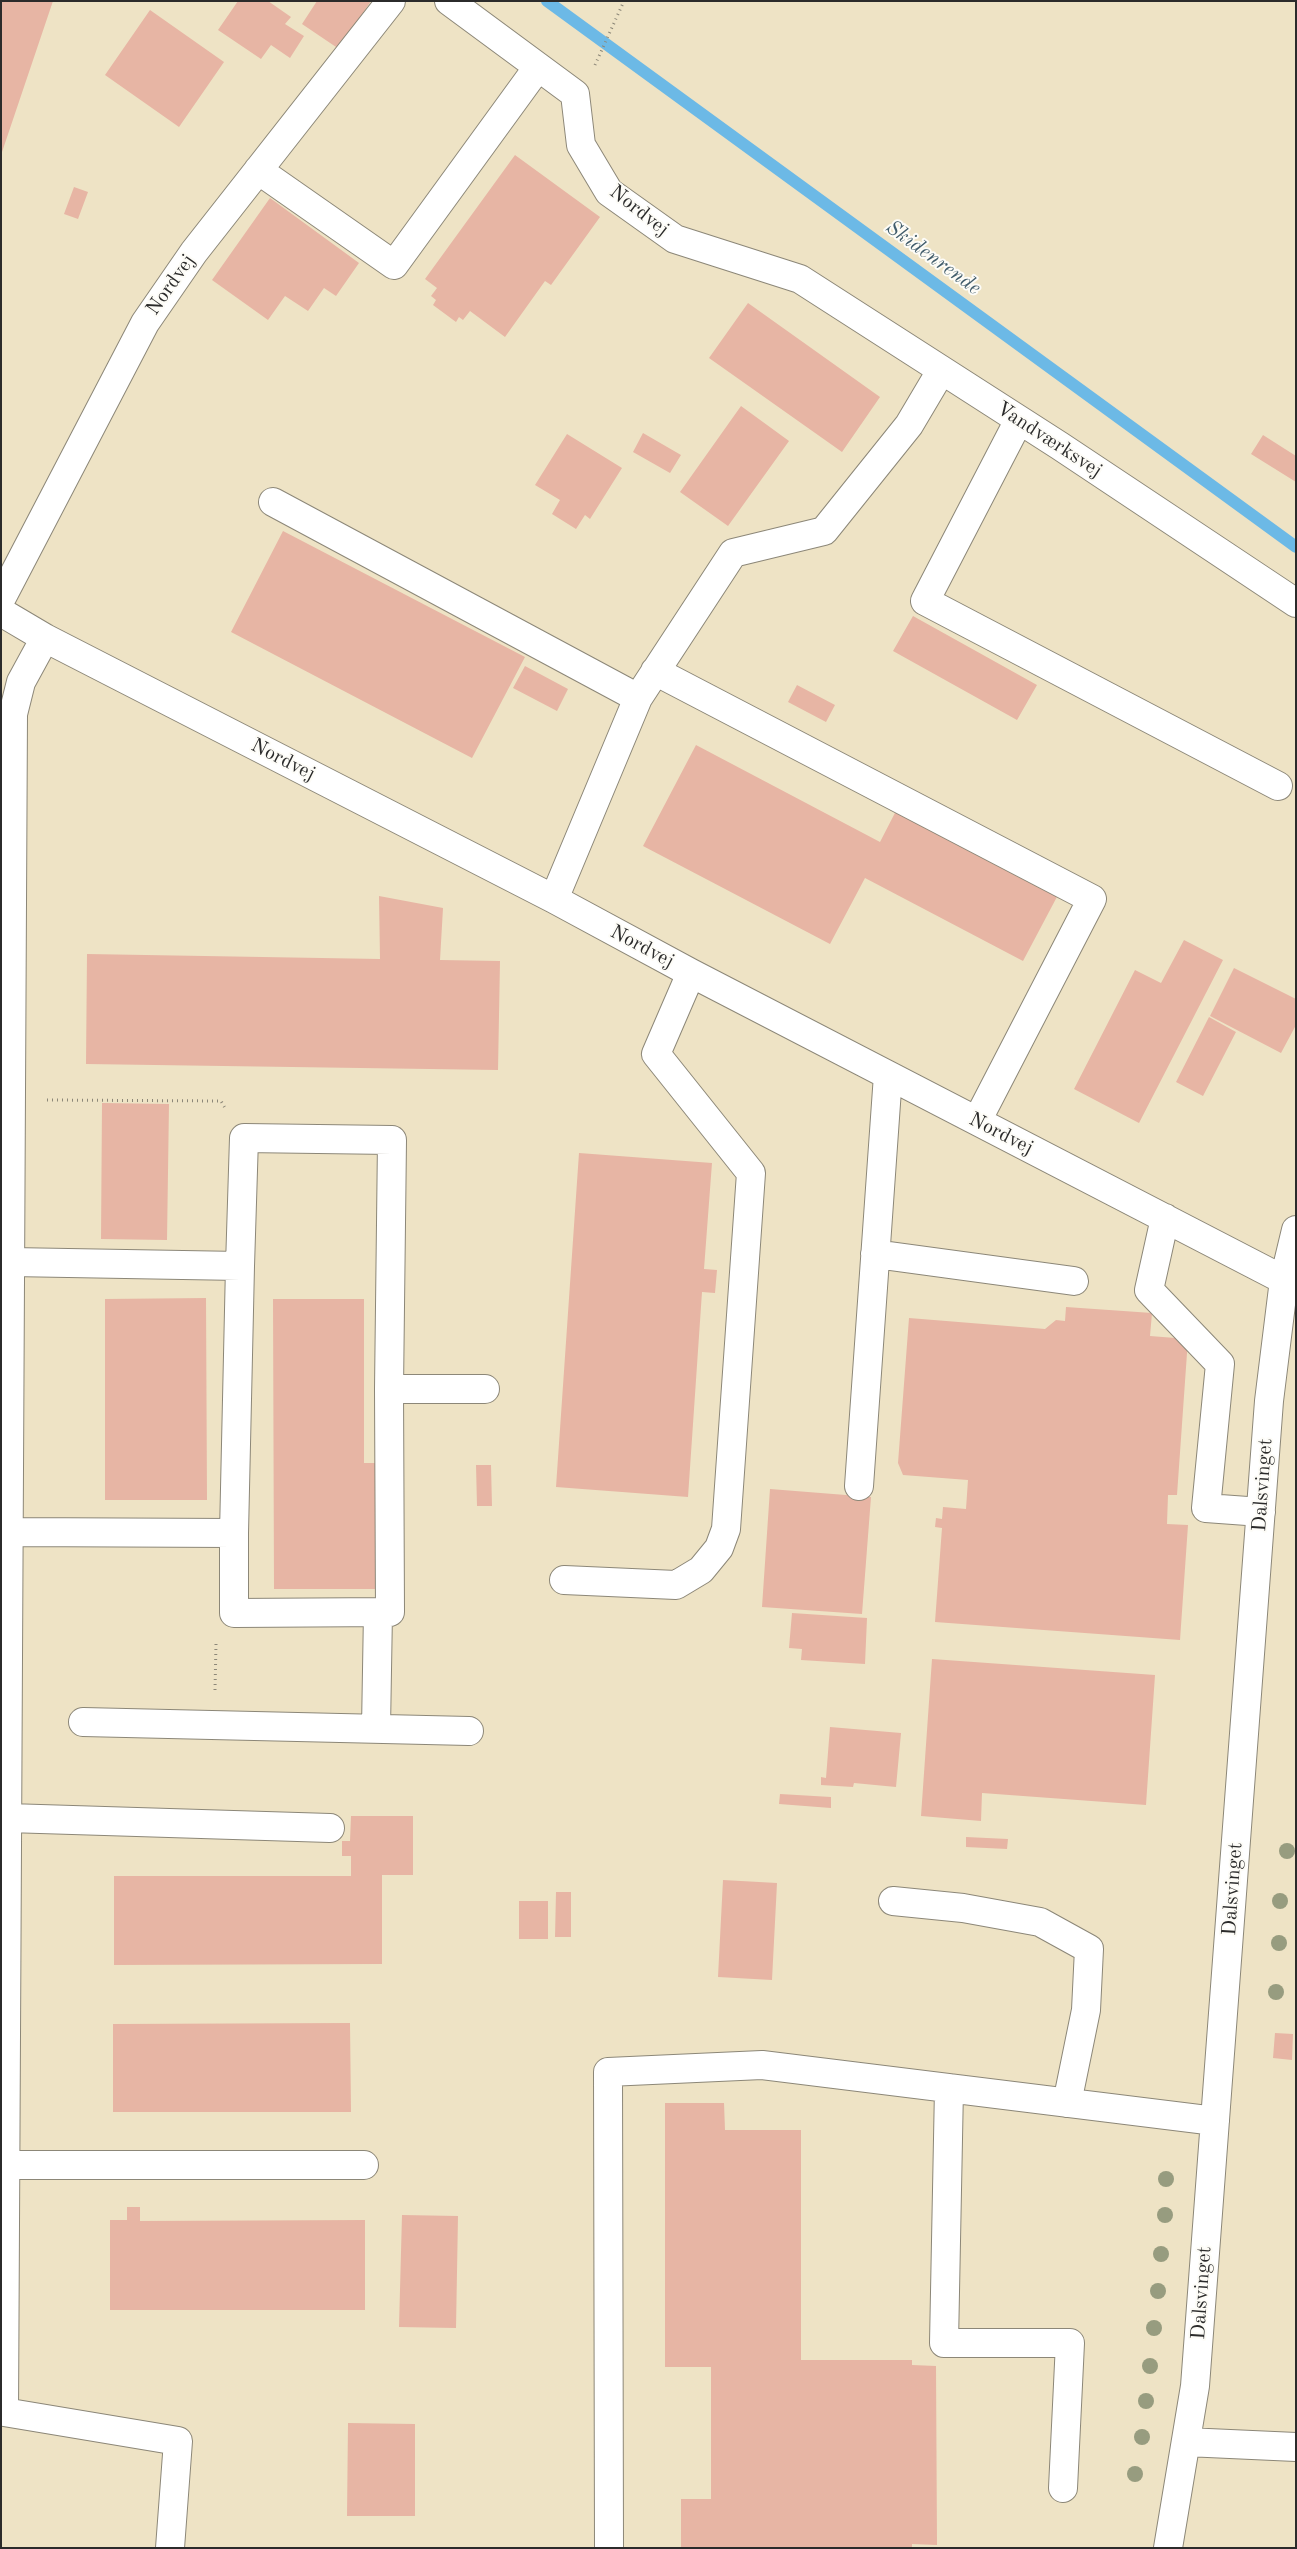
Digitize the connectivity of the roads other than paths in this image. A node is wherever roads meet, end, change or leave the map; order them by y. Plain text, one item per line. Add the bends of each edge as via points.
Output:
1 (391, 1) edge
2 (449, 1) edge
3 (538, 66) junction
4 (258, 170) junction
5 (800, 279) joint
6 (941, 371) junction
7 (1019, 420) junction
8 (273, 502) dead end
9 (1, 599) edge
10 (1296, 603) edge
11 (1, 612) edge
12 (45, 638) junction
13 (655, 671) junction
14 (638, 698) junction
15 (1278, 786) dead end
16 (7, 880) edge
17 (554, 899) junction
18 (691, 973) junction
19 (888, 1075) junction
20 (8, 1085) edge
21 (977, 1121) junction
22 (1165, 1218) junction
23 (1296, 1230) edge
24 (875, 1254) junction
25 (11, 1262) junction
26 (240, 1266) junction
27 (1284, 1280) junction
28 (1074, 1281) dead end
29 (6, 1314) edge
30 (389, 1389) junction
31 (485, 1389) dead end
32 (859, 1486) dead end
33 (1261, 1512) junction
34 (9, 1532) junction
35 (234, 1533) junction
36 (564, 1580) dead end
37 (5, 1609) edge
38 (378, 1612) junction
39 (83, 1722) dead end
40 (376, 1728) junction
41 (469, 1731) dead end
42 (8, 1818) junction
43 (330, 1828) dead end
44 (893, 1901) dead end
45 (4, 1934) edge
46 (949, 2088) junction
47 (1067, 2103) junction
48 (1216, 2121) junction
49 (6, 2165) junction
50 (364, 2165) dead end
51 (1186, 2442) junction
52 (1296, 2447) edge
53 (1063, 2488) dead end
54 (170, 2548) edge
55 (609, 2548) edge
56 (1168, 2548) edge

1 - 4 street, Nordvej
2 - 3 street, Nordvej
3 - 4 street via 394,265
3 - 5 street, Nordvej via 575,94 581,144 609,192 675,239
4 - 9 street, Nordvej via 194,252 145,323
5 - 6 street, Vandværksvej
6 - 7 street, Vandværksvej
6 - 13 street via 909,425 824,531 733,553
7 - 10 street, Vandværksvej
7 - 15 street via 925,601
8 - 14 street
11 - 12 street, Nordvej
12 - 16 street via 21,682 13,714
12 - 17 street, Nordvej
13 - 14 street
13 - 21 street via 1092,899
14 - 17 street
16 - 20 street
17 - 18 street, Nordvej
18 - 19 street, Nordvej
18 - 36 street via 656,1054 751,1173 726,1529 719,1548 702,1570 676,1585
19 - 21 street, Nordvej
19 - 24 street
20 - 25 street
21 - 22 street, Nordvej
22 - 27 street, Nordvej
22 - 33 street via 1149,1290 1220,1364 1206,1508
23 - 27 street, Dalsvinget
24 - 28 street
24 - 32 street
25 - 26 street
25 - 29 street
26 - 30 street via 244,1138 392,1140
26 - 35 street
27 - 33 street, Dalsvinget via 1269,1401
29 - 34 street
30 - 31 street
30 - 38 street via 390,1612
33 - 48 street, Dalsvinget
34 - 35 street
34 - 37 street
35 - 38 street via 234,1613
37 - 42 street
38 - 40 street
39 - 40 street
40 - 41 street
42 - 43 street
42 - 45 street
44 - 47 street via 963,1908 1040,1922 1088,1949 1086,2010
45 - 49 street
46 - 47 street
46 - 53 street via 944,2343 1070,2343
46 - 55 street via 762,2065 608,2072
47 - 48 street
48 - 51 street, Dalsvinget via 1195,2386
49 - 50 street
49 - 54 street via 4,2412 178,2441
51 - 52 street
51 - 56 street, Dalsvinget

